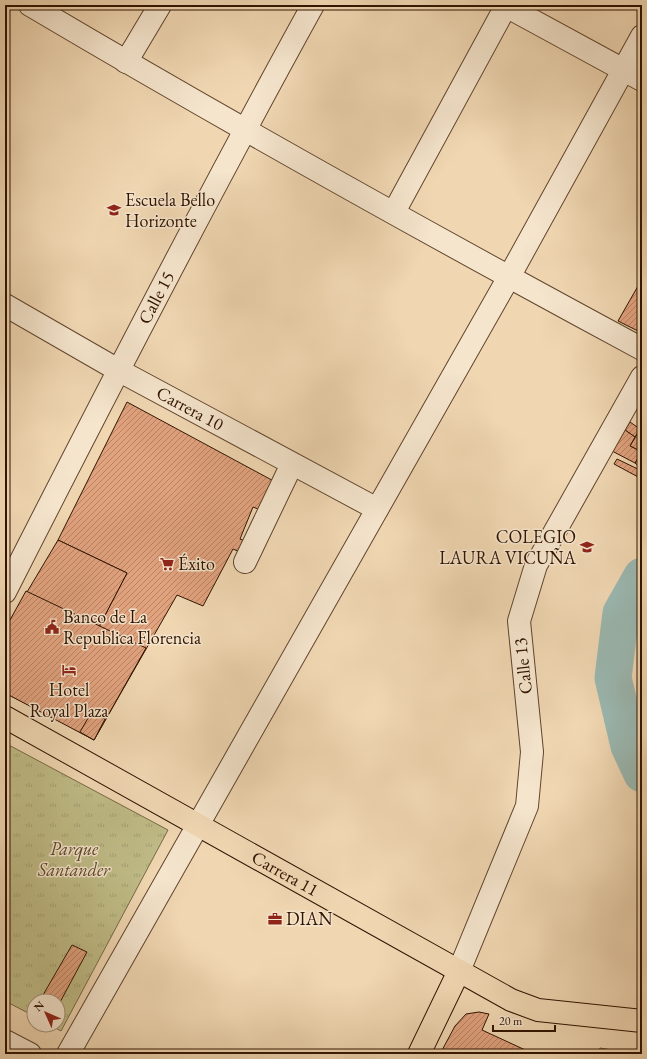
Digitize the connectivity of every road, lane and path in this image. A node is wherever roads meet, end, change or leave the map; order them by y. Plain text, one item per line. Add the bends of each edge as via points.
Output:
1 (30, 5) edge
2 (160, 5) edge
3 (313, 5) edge
4 (505, 6) edge
5 (642, 36) edge
6 (126, 62) junction
7 (633, 75) edge
8 (245, 128) junction
9 (394, 212) junction
10 (509, 277) junction
11 (5, 305) edge
12 (642, 349) edge
13 (118, 370) junction
14 (642, 377) edge
15 (292, 464) junction
16 (377, 509) junction
17 (245, 562) dead end
18 (5, 592) edge
19 (5, 717) edge
20 (198, 824) junction
21 (459, 971) junction
22 (642, 1021) edge
23 (5, 1041) edge
24 (30, 1054) edge
25 (68, 1054) edge
26 (419, 1054) edge

1 - 6 street
2 - 6 street
3 - 8 street, Calle 15
4 - 7 street
4 - 9 street
5 - 7 street
6 - 8 street
7 - 10 street
8 - 9 street
8 - 13 street, Calle 15
9 - 10 street
10 - 12 street
10 - 16 street
11 - 13 street, Carrera 10
13 - 15 street, Carrera 10
13 - 18 street, Calle 15
14 - 21 street, Calle 13 via 536,565 519,621 532,752 527,806
15 - 16 street, Carrera 10
15 - 17 street
16 - 20 street
19 - 20 main road, Carrera 11
20 - 21 main road, Carrera 11
20 - 25 street
21 - 22 main road, Carrera 11 via 511,1000 538,1010
21 - 26 main road
23 - 24 street

